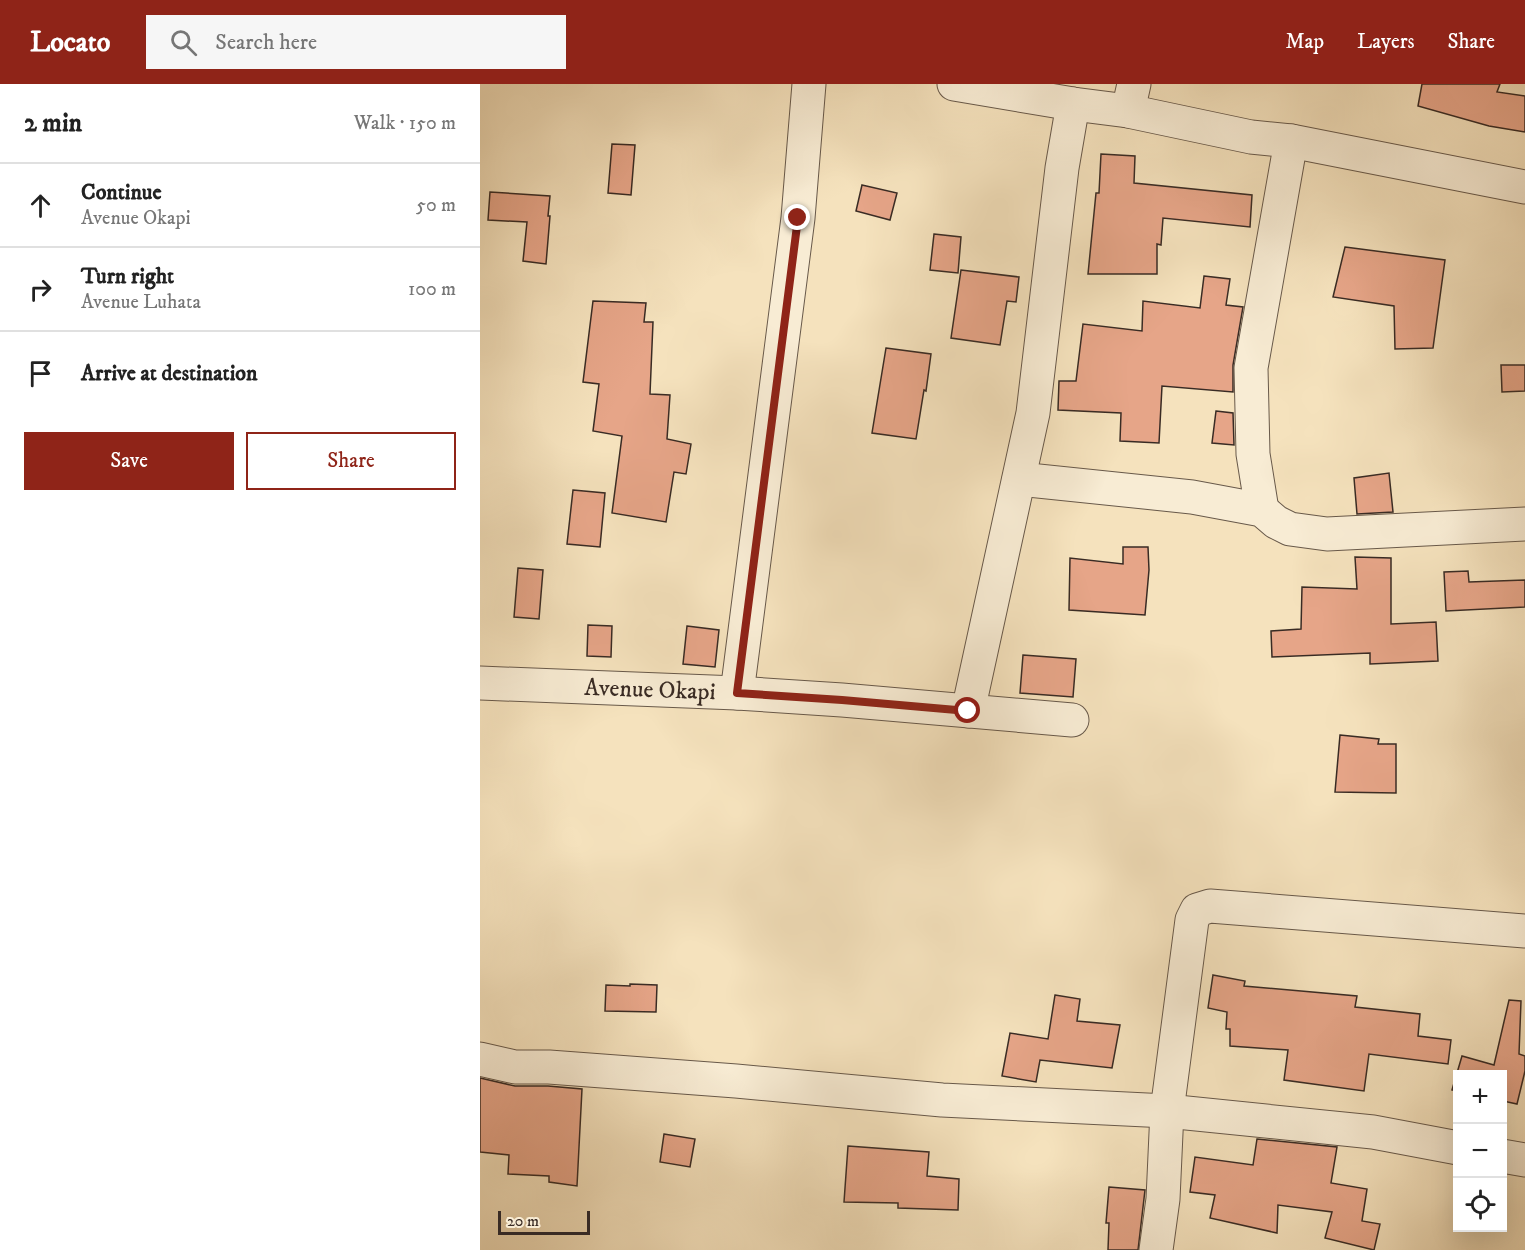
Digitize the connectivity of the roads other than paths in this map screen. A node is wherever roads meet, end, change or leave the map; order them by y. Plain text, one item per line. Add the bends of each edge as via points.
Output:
1 (809, 84) edge
2 (954, 84) edge
3 (1131, 97) edge
4 (1073, 104) junction
5 (1291, 141) junction
6 (1525, 187) edge
7 (1019, 479) junction
8 (1262, 510) junction
9 (1525, 524) edge
10 (480, 683) edge
11 (737, 693) junction
12 (968, 711) junction
13 (1072, 720) dead end
14 (1525, 931) edge
15 (480, 1059) edge
16 (1167, 1111) junction
17 (1453, 1147) edge
18 (1507, 1157) edge
19 (1525, 1160) edge
20 (1156, 1250) edge

1 - 11 street via 798,218
2 - 4 street
3 - 4 street
3 - 5 street via 1251,137
4 - 7 street via 1033,413
5 - 6 street
5 - 8 street via 1251,368 1253,454
7 - 8 street via 1192,497
7 - 12 street
8 - 9 street via 1290,529 1327,534
10 - 11 street, Avenue Okapi
11 - 12 street, Avenue Okapi
12 - 13 street, Avenue Okapi
14 - 16 street via 1210,906 1197,910 1191,920
15 - 16 street via 516,1067 549,1066 942,1100
16 - 17 street via 1373,1132
16 - 20 street
18 - 19 street

